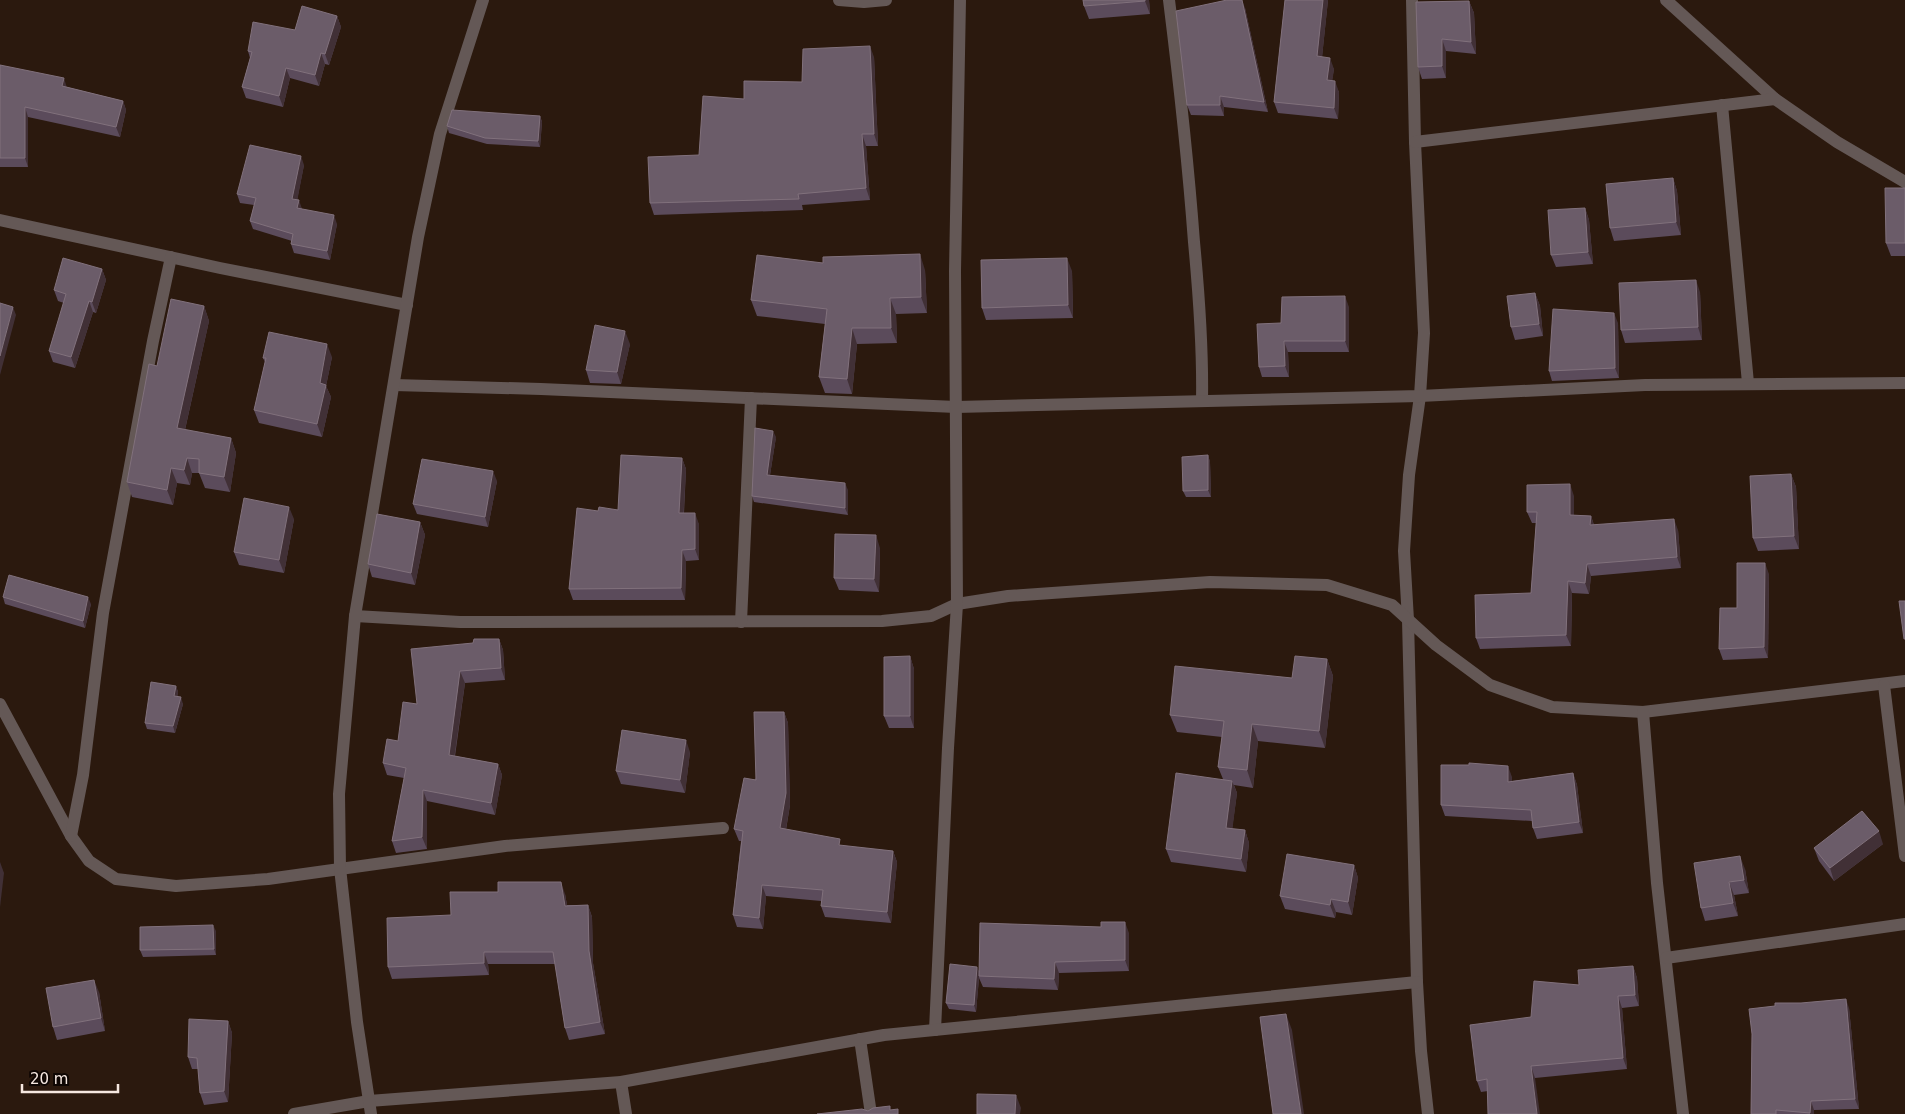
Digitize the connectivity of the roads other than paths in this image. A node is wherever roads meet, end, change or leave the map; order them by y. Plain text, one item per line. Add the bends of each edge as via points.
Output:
1 (482, 0) edge
2 (839, 0) edge
3 (886, 0) edge
4 (960, 0) edge
5 (1169, 0) edge
6 (1412, 0) edge
7 (1666, 0) edge
8 (1775, 99) junction
9 (1722, 105) junction
10 (1415, 142) junction
11 (1905, 182) edge
12 (0, 220) edge
13 (171, 257) junction
14 (407, 305) junction
15 (1748, 383) junction
16 (1905, 383) edge
17 (394, 385) junction
18 (1420, 396) junction
19 (750, 398) junction
20 (1202, 401) junction
21 (956, 407) junction
22 (956, 604) junction
23 (355, 616) junction
24 (1408, 620) junction
25 (741, 622) junction
26 (1905, 681) edge
27 (1884, 685) junction
28 (0, 704) edge
29 (1643, 712) junction
30 (723, 828) dead end
31 (71, 836) junction
32 (1905, 856) edge
33 (340, 868) junction
34 (1905, 924) edge
35 (1666, 958) junction
36 (1417, 982) junction
37 (935, 1030) junction
38 (860, 1039) junction
39 (621, 1082) junction
40 (369, 1101) junction
41 (294, 1114) edge
42 (371, 1114) edge
43 (626, 1114) edge
44 (871, 1114) edge
45 (1428, 1114) edge
46 (1683, 1114) edge

1 - 14 street via 440,134
2 - 3 street
4 - 21 street
5 - 20 street via 1192,215 1203,361
6 - 10 street
7 - 8 street
8 - 9 street
8 - 11 street via 1837,142
9 - 10 street
9 - 15 street
10 - 18 street via 1424,333
12 - 13 street
13 - 14 street
13 - 31 street via 103,613 83,775
14 - 17 street
15 - 16 street
15 - 18 street
17 - 19 street
17 - 23 street
18 - 20 street
18 - 24 street via 1409,475 1404,551
19 - 21 street
19 - 25 street
20 - 21 street
21 - 22 street
22 - 24 street via 1008,596 1210,582 1327,585 1392,605
22 - 25 street via 931,616 882,621
22 - 37 street
23 - 25 street via 460,622
23 - 33 street via 339,794
24 - 29 street via 1490,685 1552,708
24 - 36 street
26 - 27 street
27 - 29 street
27 - 32 street
28 - 31 street
29 - 35 street
30 - 33 street via 506,846
31 - 33 street via 89,861 116,880 176,886 268,879
33 - 40 street
34 - 35 street
35 - 46 street
36 - 37 street
36 - 45 street
37 - 38 street
38 - 39 street
38 - 44 street
39 - 40 street
39 - 43 street
40 - 41 street
40 - 42 street

